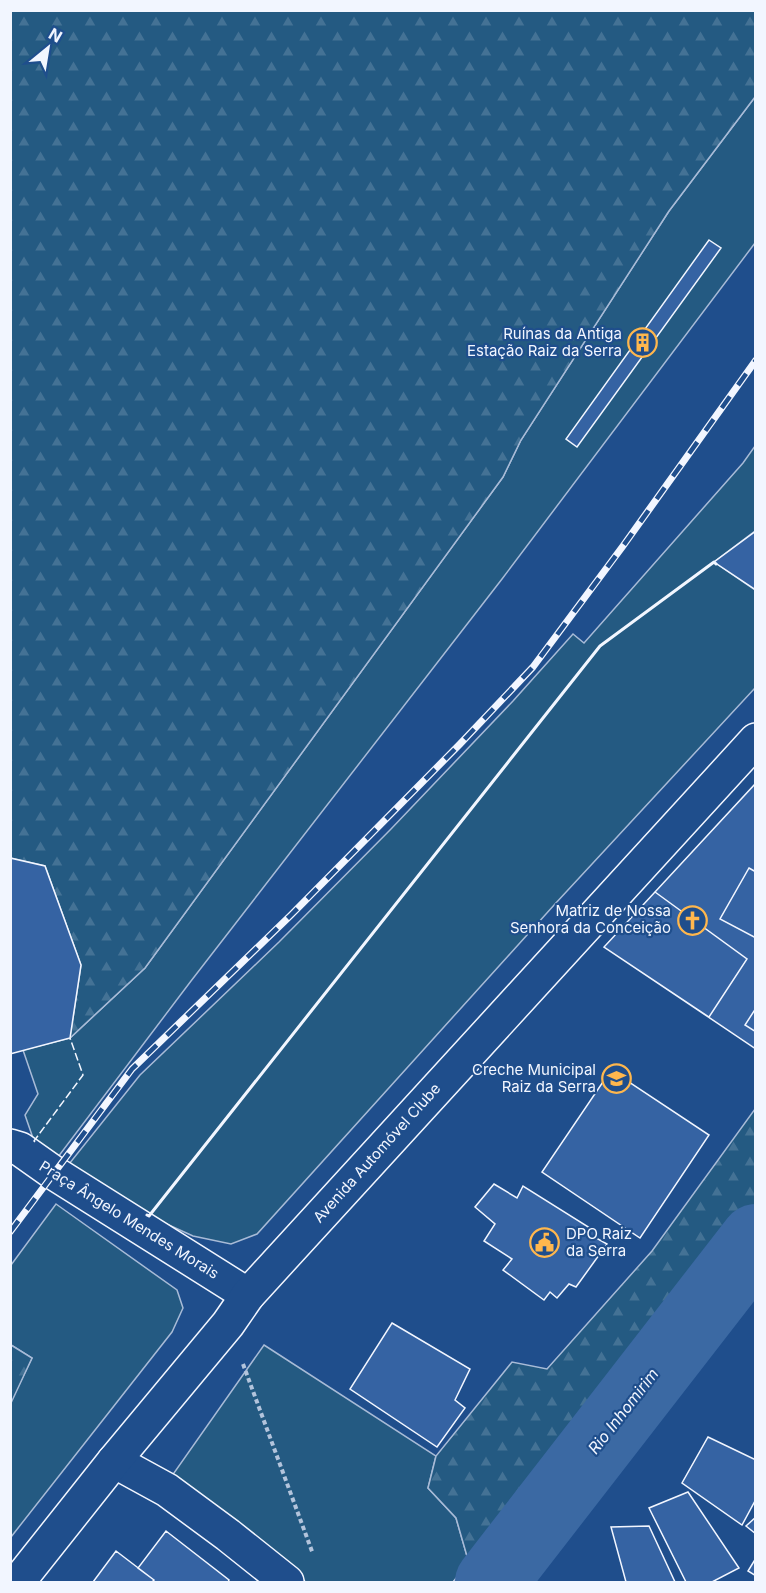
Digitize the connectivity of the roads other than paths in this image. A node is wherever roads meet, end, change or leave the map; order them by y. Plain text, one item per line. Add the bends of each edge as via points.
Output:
1 (756, 740) edge
2 (10, 1146) edge
3 (248, 1295) junction
4 (114, 1461) junction
5 (18, 1582) edge
6 (287, 1582) edge

1 - 3 main road, Avenida Automóvel Clube
2 - 3 main road, Praça Ângelo Mendes Morais
3 - 4 main road, Avenida Automóvel Clube
4 - 5 main road, Avenida Automóvel Clube
4 - 6 main road via 167,1490

